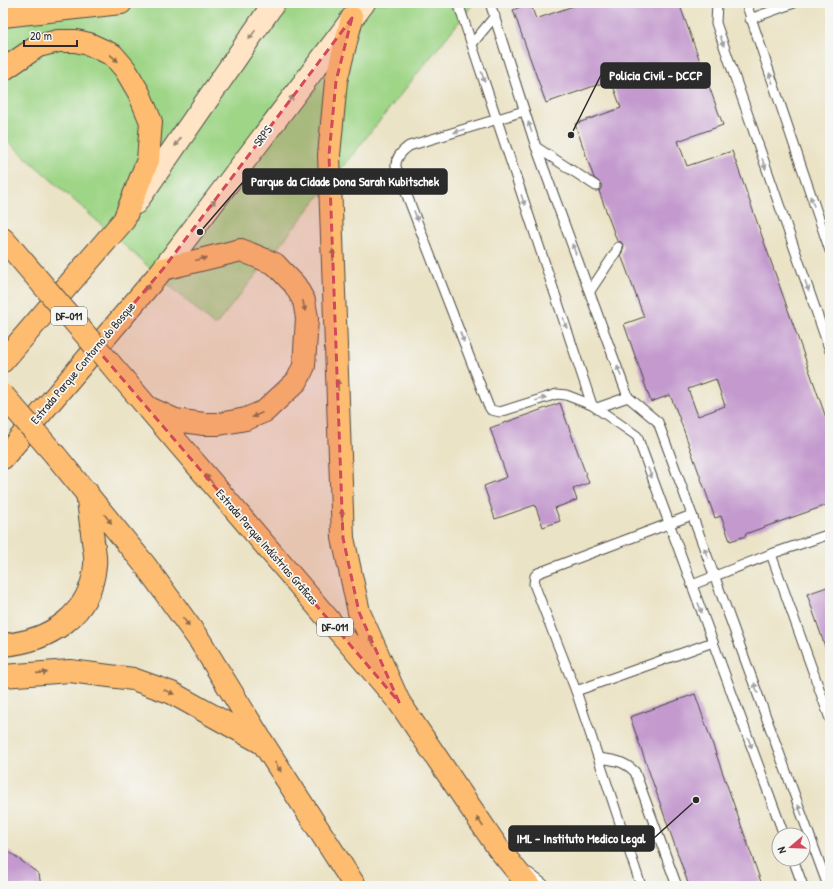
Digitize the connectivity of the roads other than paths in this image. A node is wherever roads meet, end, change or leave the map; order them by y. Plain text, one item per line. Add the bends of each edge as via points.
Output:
1 (121, 3) edge
2 (274, 3) edge
3 (458, 3) edge
4 (490, 3) edge
5 (717, 3) edge
6 (745, 3) edge
7 (794, 3) edge
8 (358, 11) edge
9 (3, 16) edge
10 (495, 16) junction
11 (750, 19) junction
12 (472, 44) junction
13 (3, 70) edge
14 (524, 111) junction
15 (496, 120) junction
16 (536, 147) junction
17 (596, 186) dead end
18 (124, 220) junction
19 (8, 245) edge
20 (618, 247) dead end
21 (830, 251) edge
22 (163, 269) junction
23 (590, 291) junction
24 (830, 351) edge
25 (3, 361) edge
26 (3, 395) edge
27 (628, 397) junction
28 (147, 407) junction
29 (594, 407) junction
30 (3, 458) edge
31 (87, 492) junction
32 (692, 515) junction
33 (668, 524) junction
34 (830, 534) edge
35 (771, 554) junction
36 (715, 576) junction
37 (692, 585) junction
38 (713, 642) junction
39 (3, 645) edge
40 (3, 676) edge
41 (576, 691) junction
42 (399, 702) junction
43 (830, 720) edge
44 (263, 743) junction
45 (599, 758) junction
46 (781, 827) edge
47 (498, 848) junction
48 (796, 867) edge
49 (355, 886) edge
50 (529, 886) edge
51 (546, 886) edge
52 (641, 886) edge
53 (677, 886) edge
54 (803, 886) edge
55 (828, 886) edge

1 - 9 main road
2 -> 18 main road
3 - 12 lane
4 - 10 lane
5 -> 24 lane via 716,23
6 - 11 lane
7 - 11 lane
22 -> 8 main road, SRPS
42 -> 8 main road via 359,612 343,538 329,155 336,81
10 - 12 lane
10 - 14 lane
21 -> 11 lane
12 -> 15 lane
13 -> 18 main road via 38,46 58,41 89,44 113,56 121,64 139,93 151,122 148,160
14 - 15 lane
16 -> 14 lane
15 -> 29 lane
15 -> 29 lane via 409,146 397,159 396,167 491,410 500,412 557,394 566,395
16 - 17 lane
23 -> 16 lane
18 - 25 main road
19 - 28 main road, Estrada Parque Indústrias Gráficas / DF-011, bridge
20 - 23 lane
22 -> 28 main road via 241,250 275,264 295,285 304,301 307,318 304,366 297,381 282,396 265,411 246,419 204,424 175,420
30 -> 22 main road, Estrada Parque Contorno do Bosque
27 -> 23 lane
26 - 31 main road, bridge
27 - 29 lane
27 - 32 lane via 658,422
42 -> 28 main road, Estrada Parque Indústrias Gráficas / DF-011
29 -> 33 lane via 637,436
31 - 39 main road via 96,564 92,588 80,608 64,624 34,640 22,644
31 -> 44 main road via 145,565 200,641
32 - 33 lane
36 -> 32 lane
33 - 37 lane
33 - 41 lane via 536,576 534,584
34 - 35 lane
35 - 36 lane
35 - 43 lane
36 - 37 lane
55 -> 36 lane
37 -> 38 lane
38 - 41 lane
38 -> 46 lane
40 -> 44 main road via 70,672 133,679 172,693
41 - 45 lane
47 -> 42 main road, Estrada Parque Indústrias Gráficas / DF-011
44 -> 49 main road
45 - 52 lane
45 - 53 lane via 621,761 635,772
47 - 50 main road, Estrada Parque Indústrias Gráficas / DF-011
47 - 51 lane
48 - 54 lane

